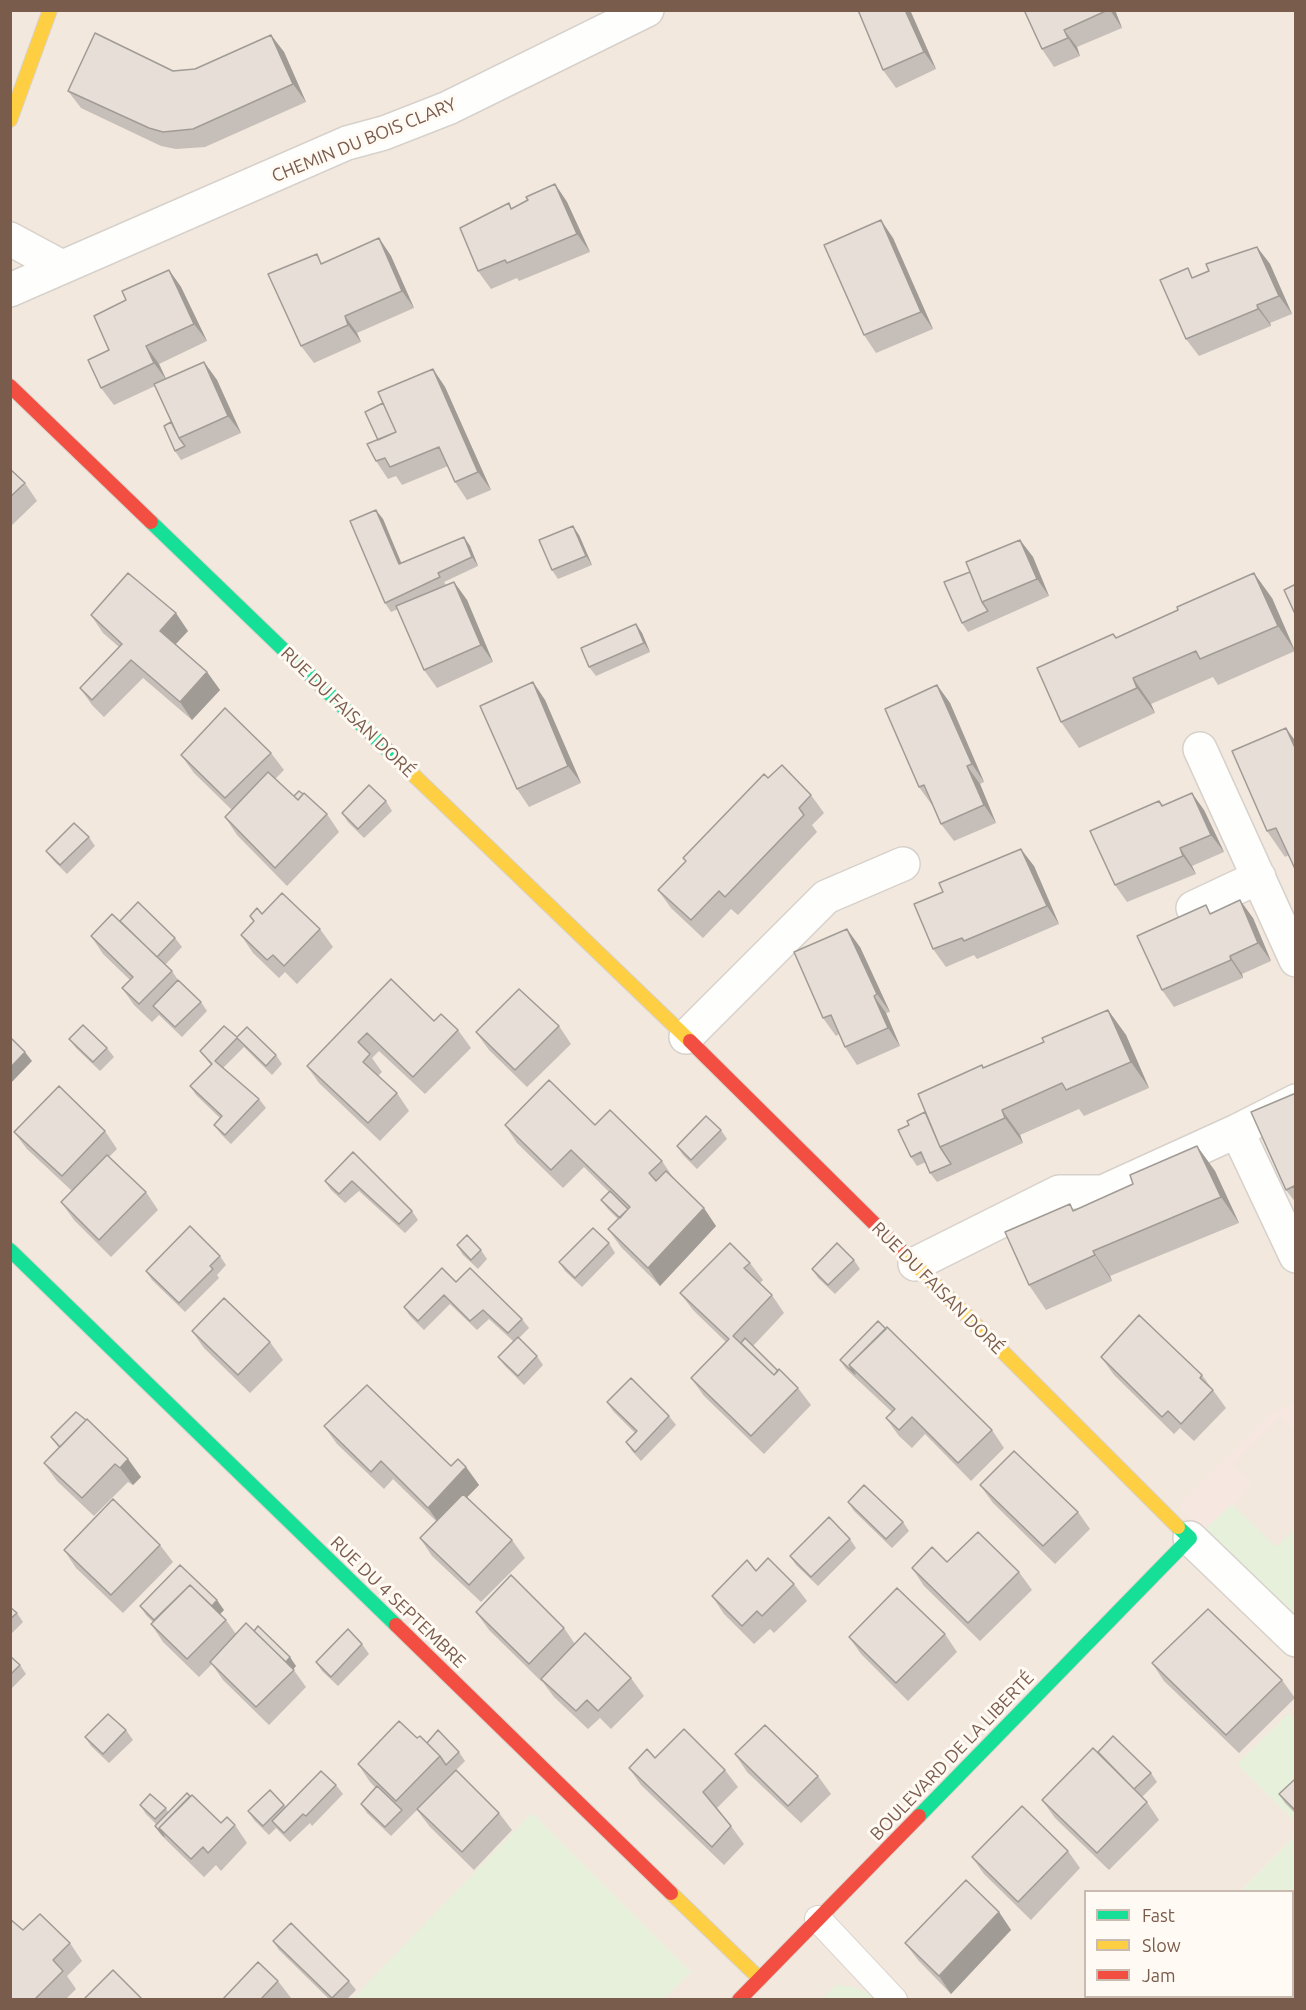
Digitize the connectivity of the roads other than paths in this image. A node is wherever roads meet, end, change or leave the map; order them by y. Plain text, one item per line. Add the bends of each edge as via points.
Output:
1 (50, 10) edge
2 (647, 10) edge
3 (10, 120) edge
4 (10, 239) edge
5 (62, 267) junction
6 (10, 290) edge
7 (10, 386) edge
8 (1200, 749) dead end
9 (903, 864) dead end
10 (1259, 877) junction
11 (1193, 908) edge
12 (1296, 960) edge
13 (686, 1037) junction
14 (1296, 1101) edge
15 (1237, 1131) junction
16 (10, 1250) edge
17 (1296, 1256) edge
18 (915, 1264) junction
19 (1190, 1538) junction
20 (1296, 1640) edge
21 (818, 1919) junction
22 (760, 1979) junction
23 (739, 2000) edge
24 (894, 2000) edge

1 - 3 street
2 - 5 street, CHEMIN DU BOIS CLARY via 448,108 347,143
4 - 5 street
5 - 6 street, CHEMIN DU BOIS CLARY
7 - 13 street, RUE DU FAISAN DORÉ
8 - 10 street
9 - 13 street via 826,897
10 - 11 street
10 - 12 street
13 - 18 street, RUE DU FAISAN DORÉ
14 - 15 street
15 - 17 street
15 - 18 street via 1103,1192 1059,1192
16 - 22 street, RUE DU 4 SEPTEMBRE
18 - 19 street, RUE DU FAISAN DORÉ
19 - 20 street
19 - 21 street, BOULEVARD DE LA LIBERTÉ
21 - 22 street, BOULEVARD DE LA LIBERTÉ
21 - 24 lane
22 - 23 street, BOULEVARD DE LA LIBERTÉ

